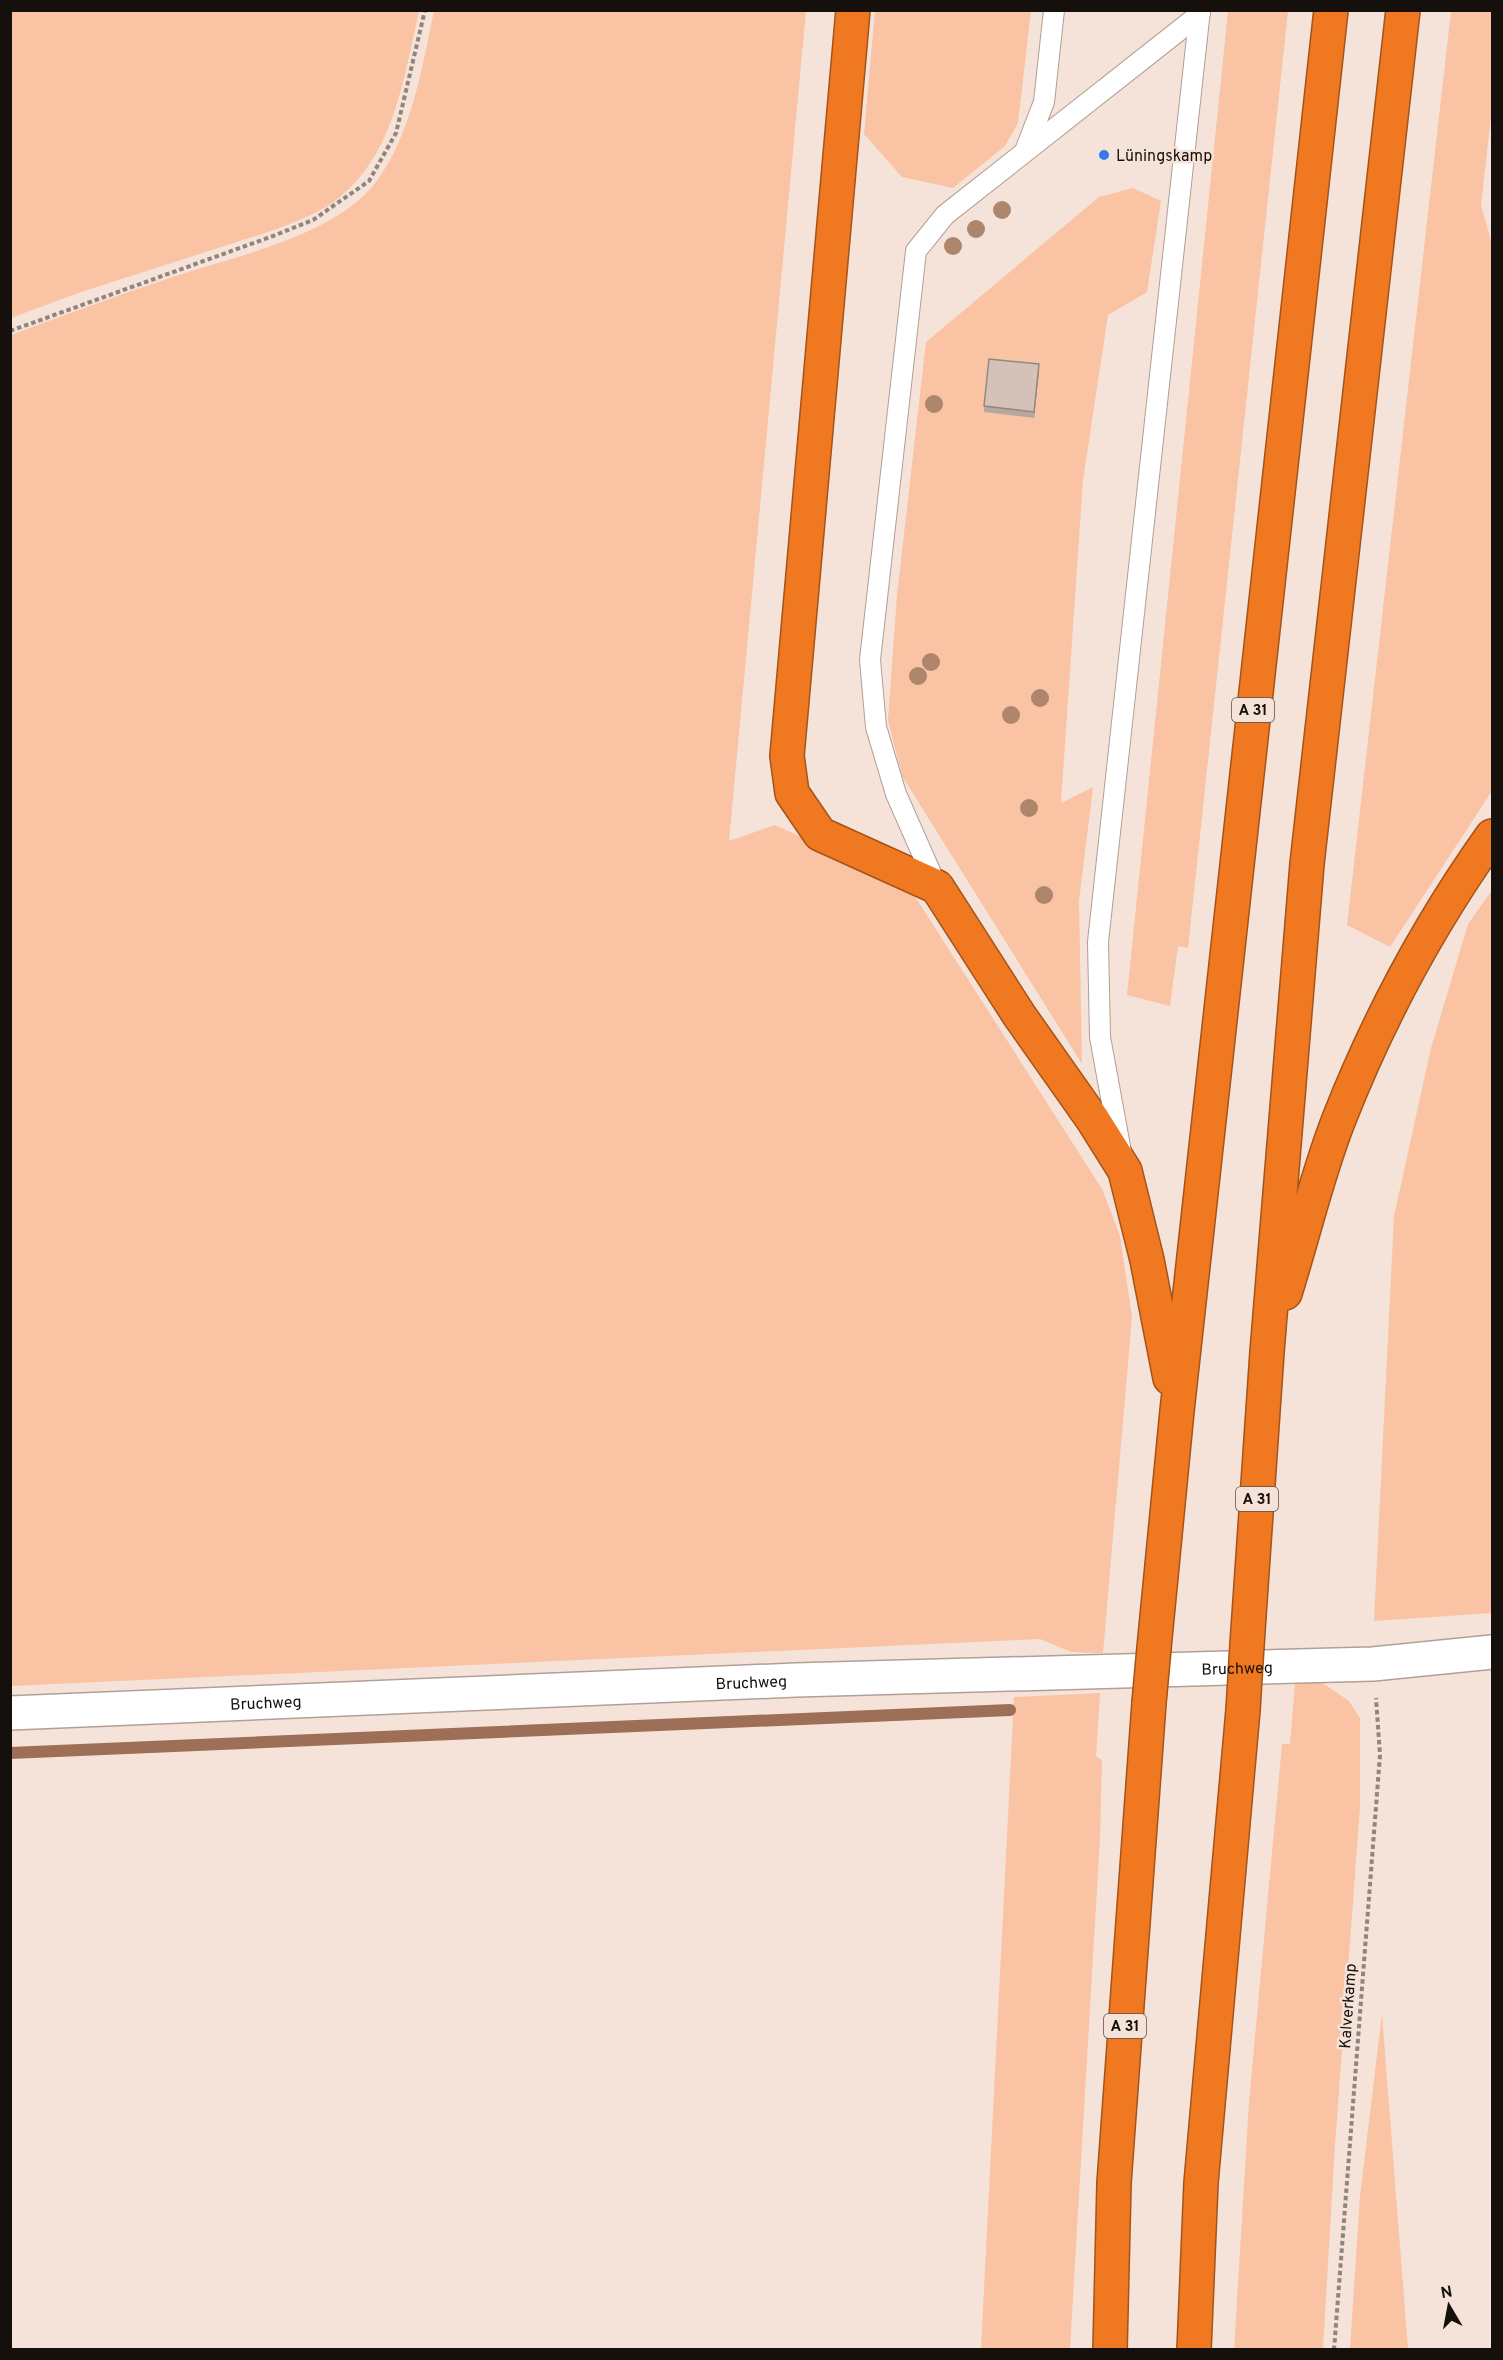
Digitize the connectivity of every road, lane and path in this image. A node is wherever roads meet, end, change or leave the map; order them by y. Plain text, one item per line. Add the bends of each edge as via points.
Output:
1 (425, 10) edge
2 (853, 10) edge
3 (1054, 10) edge
4 (1331, 10) edge
5 (1403, 10) edge
6 (1200, 12) edge
7 (1025, 153) junction
8 (10, 331) edge
9 (1492, 836) edge
10 (937, 886) junction
11 (1125, 1171) junction
12 (1267, 1352) junction
13 (1177, 1411) junction
14 (1492, 1652) edge
15 (1373, 1664) junction
16 (10, 1713) edge
17 (1110, 2349) edge
18 (1194, 2349) edge
19 (1334, 2349) edge

1 - 8 path via 396,133 369,181 313,220
2 - 10 highway via 787,756 792,793 820,834
3 - 7 lane via 1044,102
4 - 13 highway, A 31
5 - 12 highway, A 31 via 1307,864
6 - 7 lane
6 - 11 lane via 1098,942 1100,1037
7 - 10 lane via 945,215 916,251 870,660 876,728 896,794
9 - 12 highway via 1429,932 1339,1120
10 - 11 highway via 1018,1015
11 - 13 highway
12 - 18 highway, A 31, bridge via 1243,1710 1201,2183
13 - 17 highway, A 31, bridge via 1149,1703 1114,2183
14 - 15 street, Bruchweg
15 - 16 street, Bruchweg via 796,1680
15 - 19 path, Kalverkamp via 1380,1755

